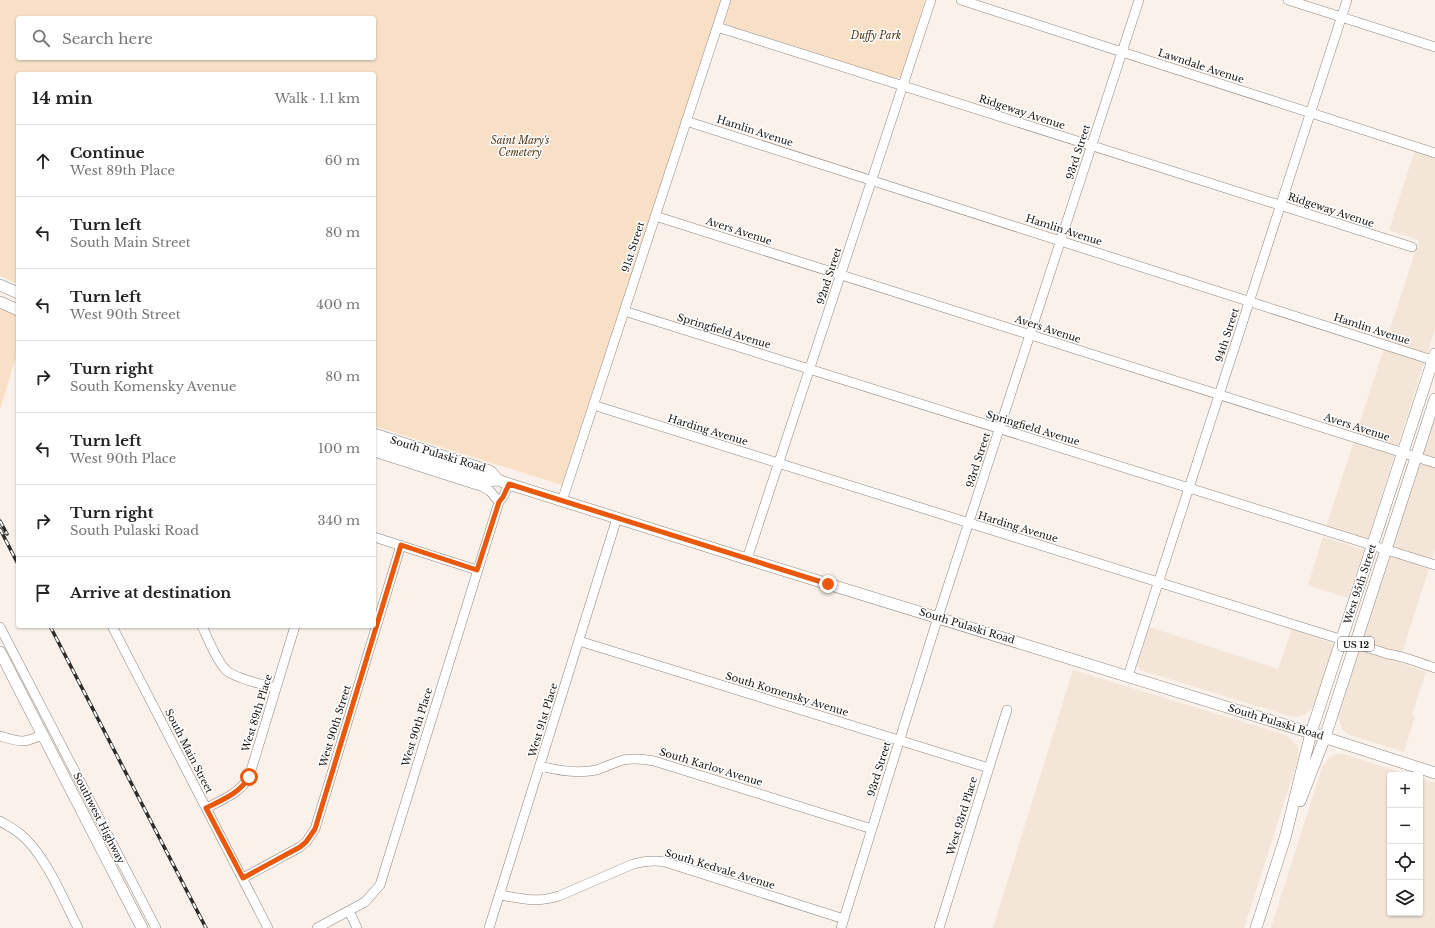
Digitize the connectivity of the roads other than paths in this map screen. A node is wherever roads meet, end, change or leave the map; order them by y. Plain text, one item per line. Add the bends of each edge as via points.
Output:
1 (726, 0) edge
2 (931, 0) edge
3 (961, 0) edge
4 (1139, 0) edge
5 (1288, 0) edge
6 (1348, 0) edge
7 (1342, 17) junction
8 (717, 27) junction
9 (1435, 47) edge
10 (1122, 52) junction
11 (902, 86) junction
12 (1311, 113) junction
13 (686, 121) junction
14 (1092, 146) junction
15 (1435, 153) edge
16 (872, 180) junction
17 (1281, 205) junction
18 (655, 216) junction
19 (1061, 241) junction
20 (1412, 247) dead end
21 (841, 274) junction
22 (0, 285) edge
23 (16, 292) edge
24 (1250, 301) junction
25 (0, 302) edge
26 (16, 309) edge
27 (624, 312) junction
28 (1030, 334) junction
29 (1434, 358) edge
30 (810, 370) junction
31 (1220, 395) junction
32 (1435, 398) edge
33 (593, 405) junction
34 (1000, 429) junction
35 (376, 435) edge
36 (376, 446) edge
37 (376, 453) edge
38 (1403, 453) junction
39 (1416, 457) junction
40 (1435, 463) edge
41 (779, 464) junction
42 (498, 480) junction
43 (509, 484) junction
44 (1189, 488) junction
45 (562, 501) junction
46 (499, 502) junction
47 (617, 518) junction
48 (969, 523) junction
49 (376, 538) edge
50 (401, 545) junction
51 (1373, 546) junction
52 (1386, 550) junction
53 (748, 559) junction
54 (1435, 565) edge
55 (477, 570) junction
56 (1159, 582) junction
57 (938, 617) junction
58 (0, 627) edge
59 (113, 628) edge
60 (203, 628) edge
61 (294, 628) edge
62 (376, 628) edge
63 (376, 628) edge
64 (1342, 640) junction
65 (579, 641) junction
66 (1356, 644) junction
67 (0, 652) edge
68 (1435, 668) edge
69 (1128, 676) junction
70 (276, 688) junction
71 (1006, 710) dead end
72 (37, 711) junction
73 (1311, 733) junction
74 (42, 734) junction
75 (0, 736) edge
76 (1326, 737) junction
77 (900, 740) junction
78 (540, 766) junction
79 (989, 768) junction
80 (1435, 773) edge
81 (206, 808) junction
82 (0, 821) edge
83 (872, 829) junction
84 (1285, 838) junction
85 (243, 878) junction
86 (500, 895) junction
87 (349, 912) junction
88 (842, 923) edge
89 (78, 928) edge
90 (142, 928) edge
91 (156, 928) edge
92 (268, 928) edge
93 (317, 928) edge
94 (357, 928) edge
95 (489, 928) edge
96 (939, 928) edge
97 (1256, 928) edge

1 - 8 street, 91st Street
2 - 11 street, 92nd Street
3 - 10 street, Lawndale Avenue
4 - 10 street, 93rd Street
5 - 7 street
6 - 7 street, 94th Street
7 - 9 street
7 - 12 street, 94th Street
8 - 11 street, Ridgeway Avenue
8 - 13 street, 91st Street
10 - 12 street, Lawndale Avenue
10 - 14 street, 93rd Street
11 - 14 street, Ridgeway Avenue
11 - 16 street, 92nd Street
12 - 15 street, Lawndale Avenue
12 - 17 street, 94th Street
13 - 16 street, Hamlin Avenue
13 - 18 street, 91st Street
14 - 17 street, Ridgeway Avenue
14 - 19 street, 93rd Street
16 - 19 street, Hamlin Avenue
16 - 21 street, 92nd Street
17 - 20 street, Ridgeway Avenue
17 - 24 street, 94th Street
18 - 21 street, Avers Avenue
18 - 27 street, 91st Street
19 - 24 street, Hamlin Avenue
19 - 28 street, 93rd Street
21 - 28 street, Avers Avenue
21 - 30 street, 92nd Street
22 - 23 main road
24 - 29 street, Hamlin Avenue
24 - 31 street, 94th Street
25 - 26 main road
27 - 30 street, Springfield Avenue
27 - 33 street, 91st Street
28 - 31 street, Avers Avenue
28 - 34 street, 93rd Street
29 - 38 main road, West 95th Street / US 12
30 - 34 street, Springfield Avenue
30 - 41 street, 92nd Street
31 - 38 street, Avers Avenue
31 - 44 street, 94th Street
32 - 39 main road, West 95th Street / US 12
33 - 41 street, Harding Avenue
33 - 45 street, 91st Street
34 - 44 street, Springfield Avenue
34 - 48 street, 93rd Street
35 - 42 main road, South Pulaski Road via 490,471
36 - 42 main road, South Pulaski Road via 485,481
37 - 46 street via 483,487
38 - 39 street, Avers Avenue
38 - 51 main road, West 95th Street / US 12
39 - 40 street, Avers Avenue
39 - 52 main road, West 95th Street / US 12
41 - 48 street, Harding Avenue
41 - 53 street, 92nd Street
42 - 43 main road, South Pulaski Road
42 - 46 street, West 90th Place
43 - 45 main road, South Pulaski Road
43 - 46 street, West 90th Place
44 - 51 street, Springfield Avenue
44 - 56 street, 94th Street
45 - 47 main road, South Pulaski Road
46 - 55 street, West 90th Place
47 - 53 main road, South Pulaski Road
47 - 65 street, West 91st Place
48 - 56 street, Harding Avenue
48 - 57 street, 93rd Street
49 - 50 street
50 - 55 street
50 - 62 street, West 90th Street
51 - 52 street, Springfield Avenue
51 - 64 main road, West 95th Street / US 12
52 - 54 street, Springfield Avenue
52 - 66 main road, West 95th Street / US 12
53 - 57 main road, South Pulaski Road
55 - 87 street, West 90th Place via 380,884 365,902
56 - 64 street, Harding Avenue
56 - 69 street, 94th Street
57 - 69 main road, South Pulaski Road
57 - 77 street, 93rd Street
58 - 72 street, Southwest Highway
59 - 81 street, South Main Street
60 - 70 street via 226,670
61 - 70 street, West 89th Place
63 - 85 street, West 90th Street via 315,829 300,847
64 - 66 street, Harding Avenue
64 - 73 main road, West 95th Street / US 12
65 - 77 street, South Komensky Avenue
65 - 78 street, West 91st Place
66 - 68 street, Harding Avenue
66 - 76 main road, West 95th Street / US 12
67 - 72 main road, Southwest Highway
69 - 73 main road, South Pulaski Road
70 - 81 street, West 89th Place via 246,782 237,792
71 - 79 street, West 93rd Place
72 - 74 main road, Southwest Highway
72 - 91 street, Southwest Highway
73 - 76 main road, South Pulaski Road
73 - 84 main road, West 95th Street / US 12
74 - 75 street via 31,740 19,742
74 - 90 main road, Southwest Highway
76 - 80 main road, South Pulaski Road
76 - 84 main road, West 95th Street / US 12
77 - 79 street, South Komensky Avenue
77 - 83 street, 93rd Street
78 - 83 street, South Karlov Avenue via 580,772 596,770 624,760 654,761
78 - 86 street, West 91st Place
79 - 96 street, West 93rd Place
81 - 85 street, South Main Street
82 - 89 street via 19,833 35,850 49,871
83 - 88 street, 93rd Street
84 - 97 main road, West 95th Street / US 12
85 - 92 street, South Main Street
86 - 88 street, South Kedvale Avenue via 547,900 633,864 657,861
86 - 95 street, West 91st Place
87 - 93 street, West 90th Place
87 - 94 street

